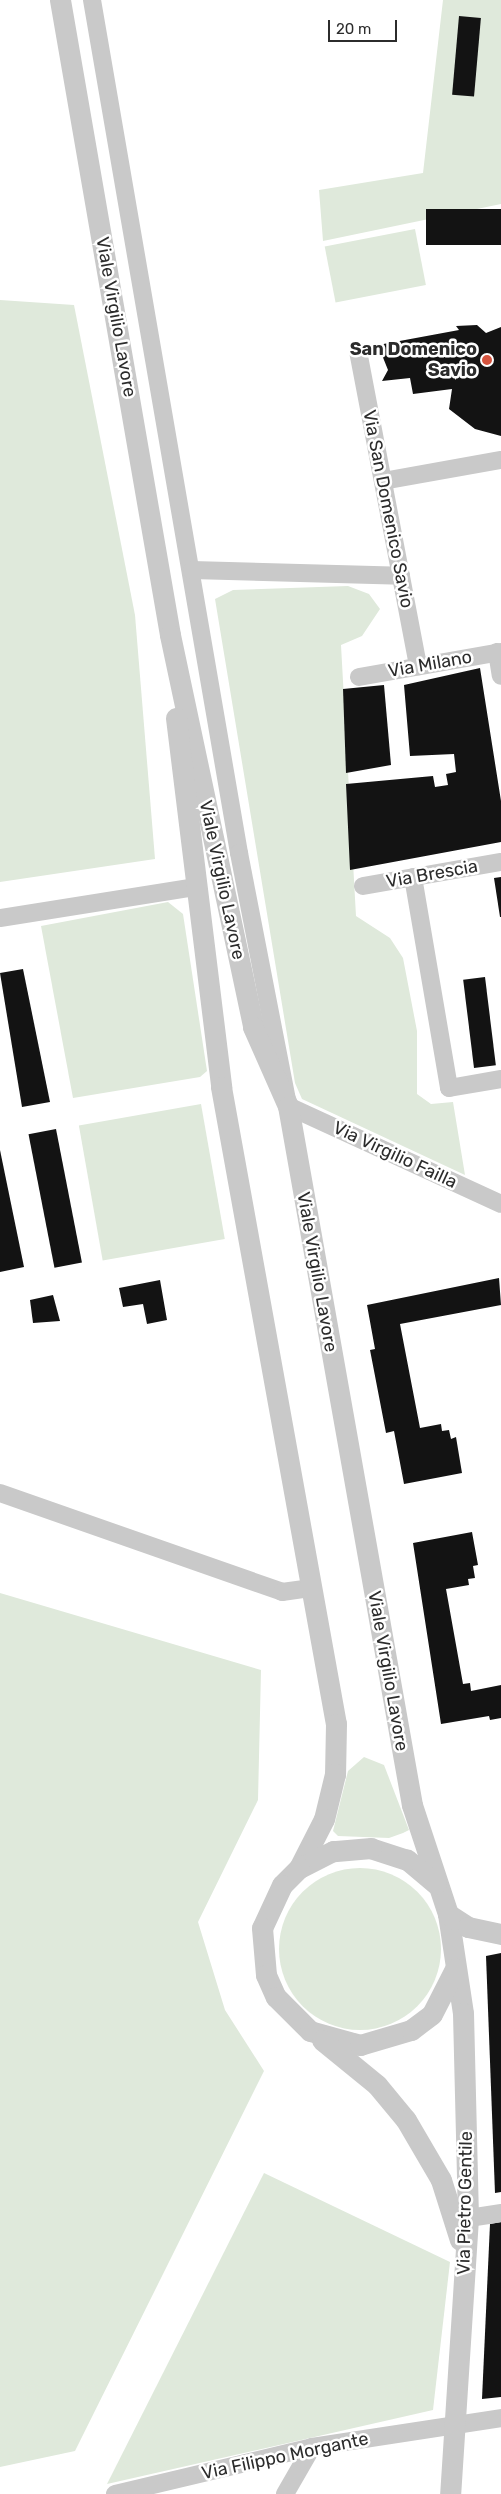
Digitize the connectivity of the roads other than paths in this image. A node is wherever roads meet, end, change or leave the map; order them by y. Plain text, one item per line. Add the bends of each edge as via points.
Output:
1 (60, 0) edge
2 (92, 0) edge
3 (358, 351) dead end
4 (501, 460) edge
5 (383, 481) junction
6 (192, 570) junction
7 (401, 576) junction
8 (170, 635) junction
9 (499, 652) edge
10 (418, 666) junction
11 (501, 676) edge
12 (359, 677) dead end
13 (501, 862) edge
14 (413, 877) junction
15 (363, 886) dead end
16 (195, 887) junction
17 (0, 918) edge
18 (501, 1079) edge
19 (288, 1106) junction
20 (501, 1204) edge
21 (0, 1493) edge
22 (312, 1588) junction
23 (299, 1868) junction
24 (436, 1884) junction
25 (448, 1914) junction
26 (501, 1934) edge
27 (456, 1968) junction
28 (310, 2031) junction
29 (501, 2212) edge
30 (462, 2219) junction
31 (501, 2418) edge
32 (457, 2424) junction
33 (312, 2447) junction
34 (115, 2494) edge
35 (285, 2494) edge
36 (450, 2494) edge

1 - 8 street, Viale Virgilio Lavore
2 - 6 street
3 - 5 street, Via San Domenico Savio
4 - 5 street
5 - 7 street, Via San Domenico Savio
6 - 7 street
6 - 19 street via 239,854
7 - 10 street, Via San Domenico Savio
8 - 16 street, Viale Virgilio Lavore
8 - 19 street, Viale Virgilio Lavore via 253,1027
9 - 10 street, Via Milano
9 - 11 street
10 - 12 street, Via Milano
13 - 14 street, Via Brescia
14 - 15 street, Via Brescia
14 - 18 street via 449,1088
16 - 17 street
16 - 22 street, Viale Virgilio Lavore via 221,1087
19 - 20 street, Via Virgilio Failla
19 - 24 street, Viale Virgilio Lavore via 412,1805
21 - 22 street via 282,1592
22 - 23 street, Viale Virgilio Lavore via 336,1724 335,1774 324,1819
23 - 24 street via 333,1851 371,1848 407,1860
23 - 28 street via 270,1905 261,1952 276,1997
24 - 25 street, Viale Virgilio Lavore
25 - 26 street via 468,1927
25 - 27 street, Via Pietro Gentile
27 - 28 street via 432,2014 411,2030 360,2045
27 - 30 street, Via Pietro Gentile via 463,2013
28 - 30 street via 377,2085 406,2120
29 - 30 street
30 - 32 street, Via Pietro Gentile via 465,2270
31 - 32 street, Via Filippo Morgante
32 - 33 street, Via Filippo Morgante
32 - 36 street, Via Pietro Gentile
33 - 34 street, Via Filippo Morgante
33 - 35 street

